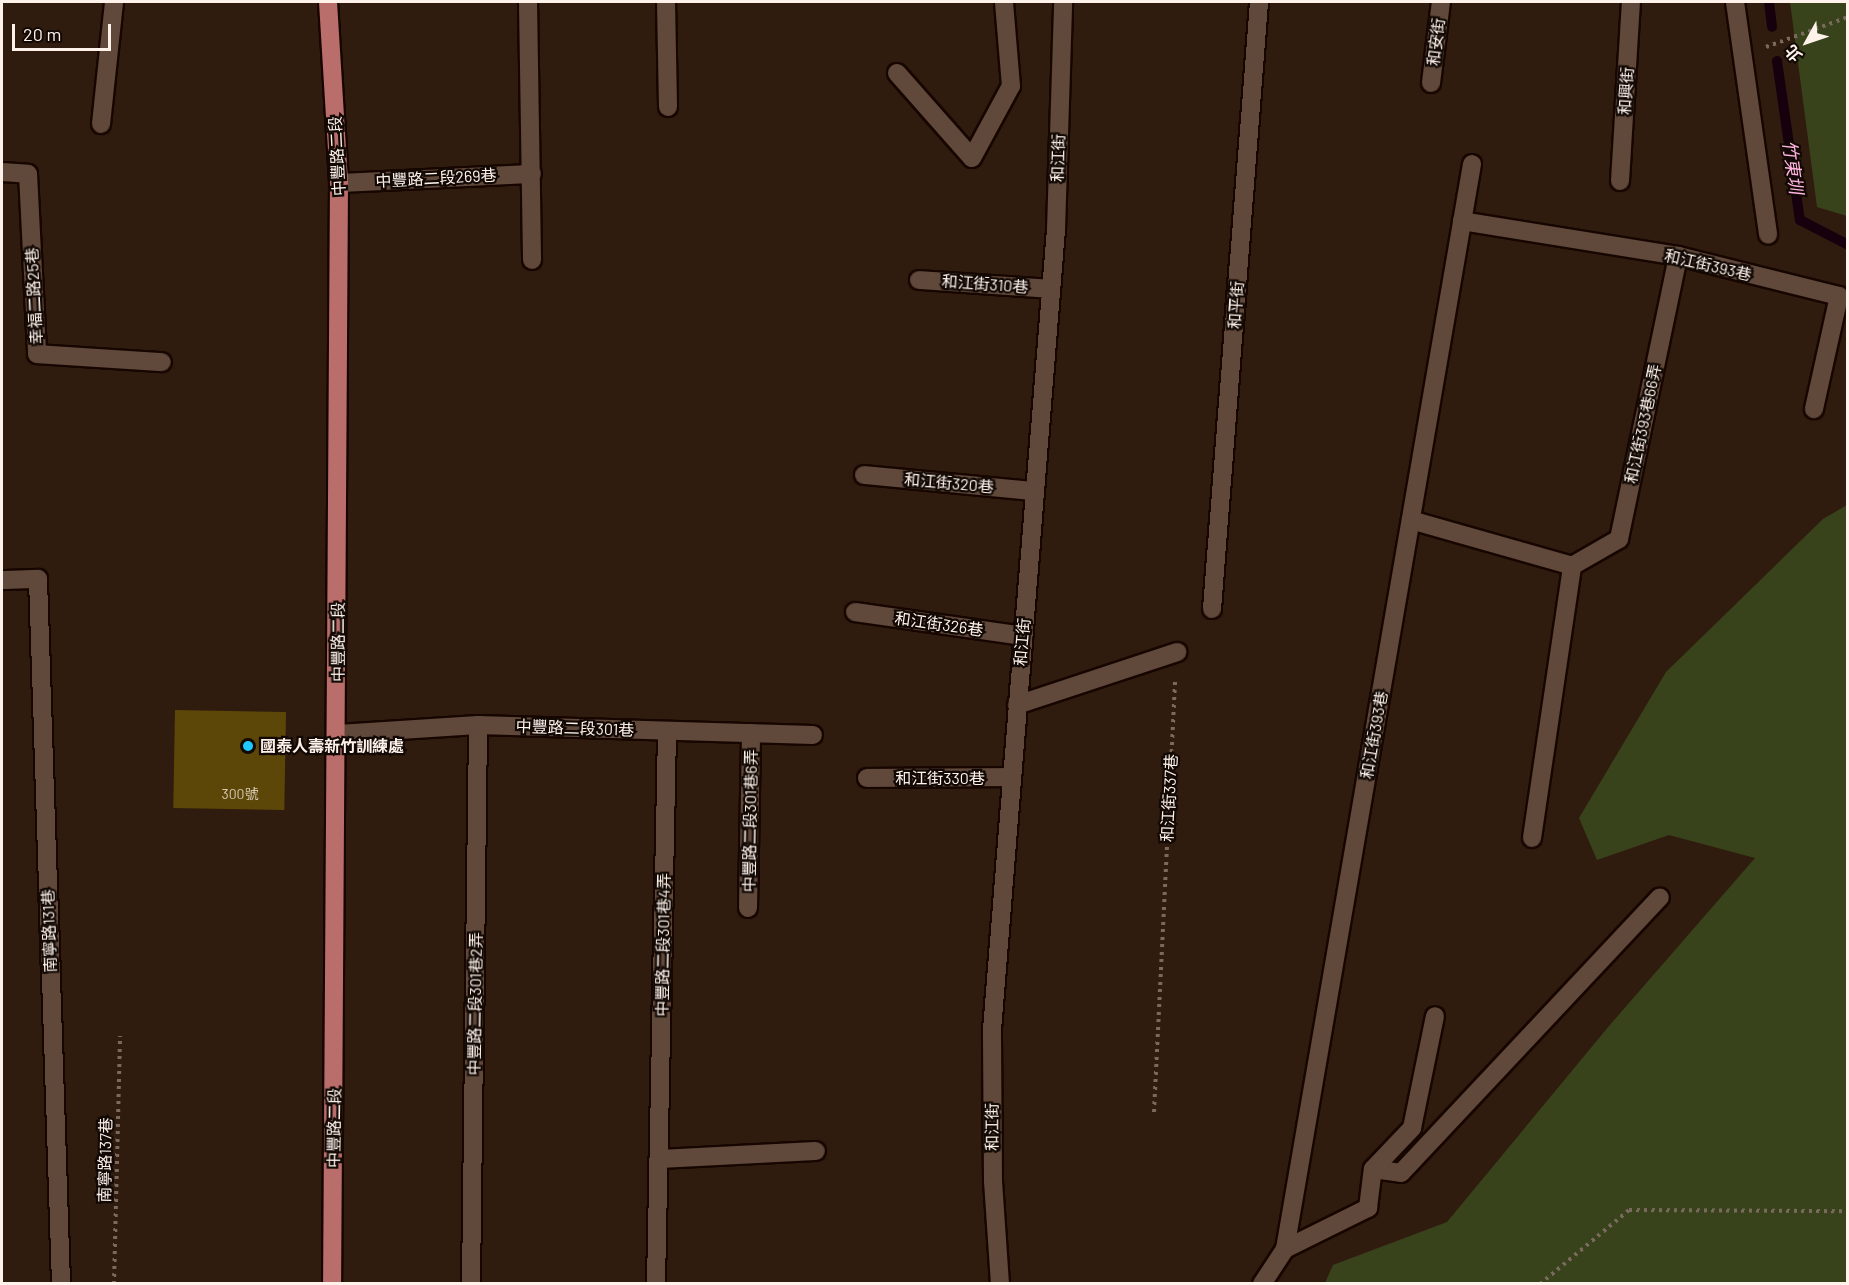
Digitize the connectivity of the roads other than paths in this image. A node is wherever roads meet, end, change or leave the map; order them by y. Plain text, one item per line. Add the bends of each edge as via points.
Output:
1 (114, 2) edge
2 (328, 2) edge
3 (528, 2) edge
4 (666, 2) edge
5 (1004, 2) edge
6 (1063, 2) edge
7 (1259, 2) edge
8 (1441, 2) edge
9 (1631, 2) edge
10 (1735, 2) edge
11 (897, 72) dead end
12 (1431, 83) dead end
13 (669, 107) dead end
14 (101, 124) dead end
15 (1472, 165) dead end
16 (2, 172) edge
17 (532, 174) junction
18 (1620, 181) dead end
19 (339, 183) junction
20 (1462, 221) junction
21 (1768, 235) dead end
22 (1678, 256) junction
23 (532, 260) dead end
24 (919, 280) dead end
25 (1051, 289) junction
26 (162, 362) dead end
27 (1814, 409) dead end
28 (864, 475) dead end
29 (1034, 490) junction
30 (1411, 520) junction
31 (1572, 566) junction
32 (2, 580) edge
33 (1212, 609) dead end
34 (855, 612) dead end
35 (1023, 636) junction
36 (1176, 652) road end
37 (1017, 705) junction
38 (478, 725) junction
39 (667, 731) junction
40 (751, 733) junction
41 (338, 734) junction
42 (813, 735) dead end
43 (1012, 777) junction
44 (867, 778) dead end
45 (1532, 838) dead end
46 (1660, 897) dead end
47 (748, 908) dead end
48 (1436, 1016) dead end
49 (816, 1151) dead end
50 (659, 1158) junction
51 (1373, 1169) junction
52 (1285, 1249) junction
53 (61, 1284) edge
54 (332, 1284) edge
55 (471, 1284) edge
56 (656, 1284) edge
57 (1000, 1284) edge
58 (1262, 1284) edge

1 - 14 street
2 - 19 main road, 中豐路二段
3 - 17 street
4 - 13 street
5 - 11 street via 1011,86 972,158
6 - 25 street, 和江街
7 - 33 street, 和平街
8 - 12 street, 和安街
9 - 18 street, 和興街
10 - 21 street
15 - 20 street, 和江街393巷
16 - 26 street, 幸福二路25巷 via 28,174 36,354
17 - 19 street, 中豐路二段269巷
17 - 23 street
19 - 41 main road, 中豐路二段
20 - 22 street, 和江街393巷
20 - 30 street, 和江街393巷
22 - 27 street, 和江街393巷 via 1839,296
22 - 31 street, 和江街393巷66弄 via 1619,539
24 - 25 street, 和江街310巷
25 - 29 street, 和江街
28 - 29 street, 和江街320巷
29 - 35 street, 和江街
30 - 31 street
30 - 52 street, 和江街393巷
31 - 45 street
32 - 53 street, 南寧路131巷 via 38,579
34 - 35 street, 和江街326巷
35 - 37 street, 和江街
36 - 37 street
37 - 43 street, 和江街
38 - 39 street, 中豐路二段301巷
38 - 41 street, 中豐路二段301巷
38 - 55 street, 中豐路二段301巷2弄
39 - 40 street, 中豐路二段301巷
39 - 50 street, 中豐路二段301巷4弄
40 - 42 street, 中豐路二段301巷
40 - 47 street, 中豐路二段301巷6弄
41 - 54 main road, 中豐路二段
43 - 44 street, 和江街330巷
43 - 57 street, 和江街 via 992,1029 993,1181
46 - 51 street via 1401,1173
48 - 51 street via 1412,1128
49 - 50 street
50 - 56 street, 中豐路二段301巷4弄
51 - 52 street via 1368,1208
52 - 58 street, 和江街393巷

